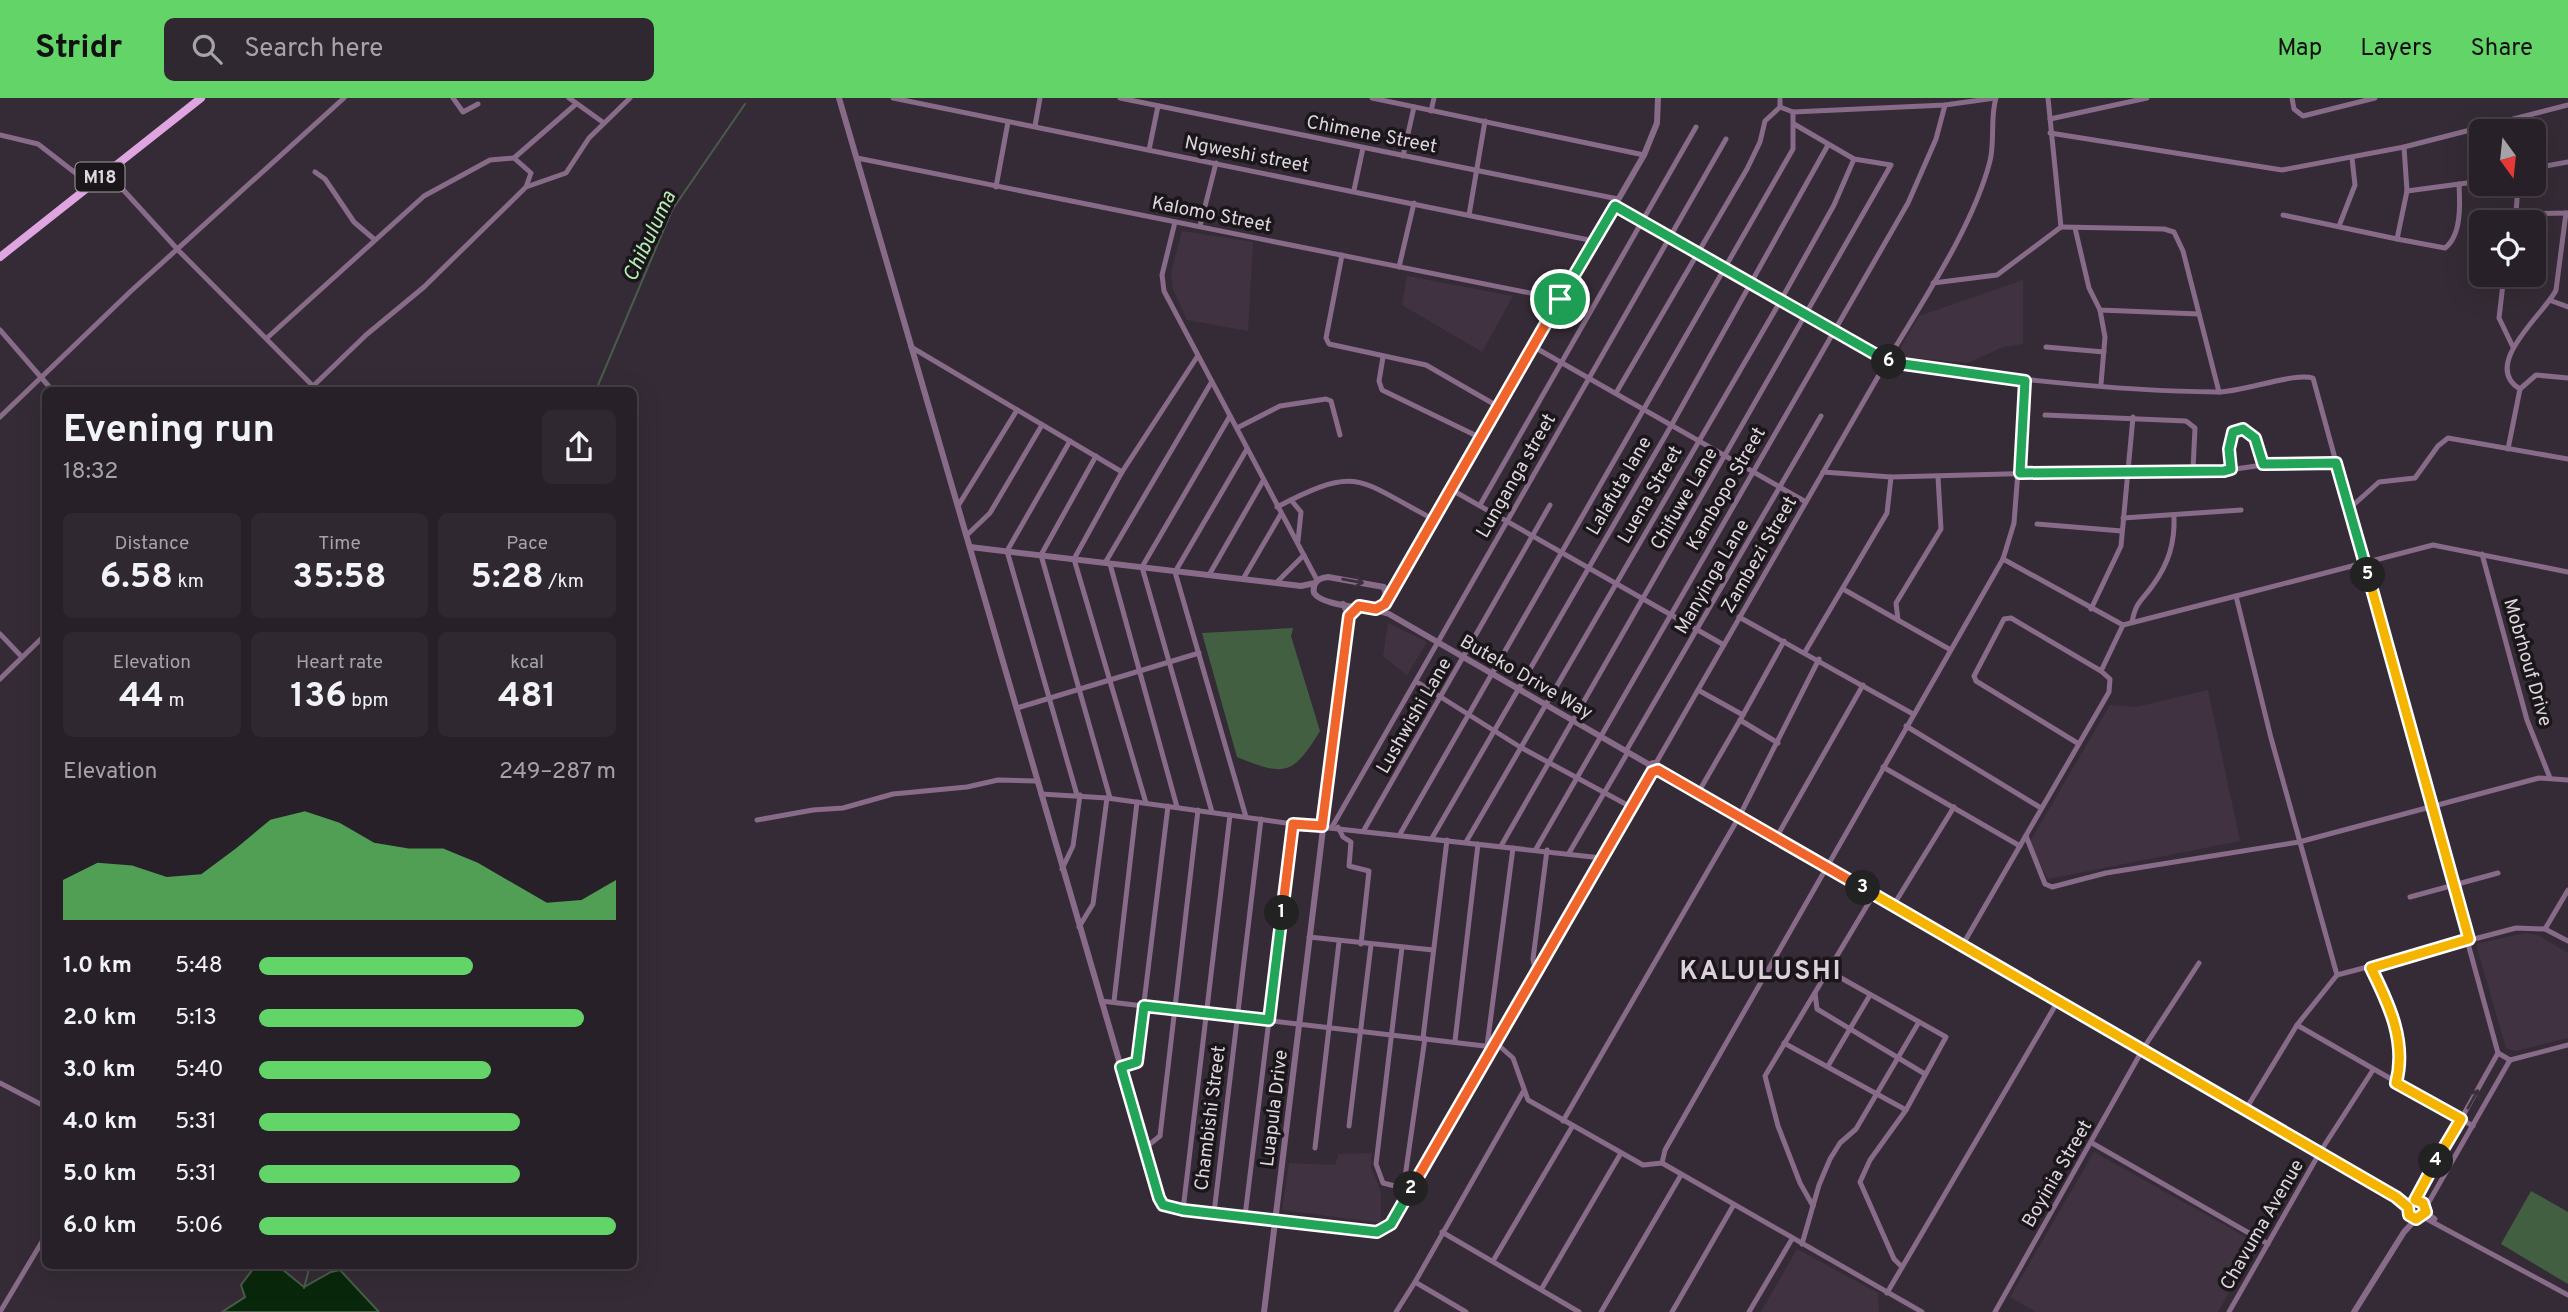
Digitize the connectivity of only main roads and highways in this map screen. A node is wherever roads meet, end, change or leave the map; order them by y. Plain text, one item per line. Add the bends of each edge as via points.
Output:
1 (201, 98) edge
2 (0, 257) edge

1 - 2 main road, M18

